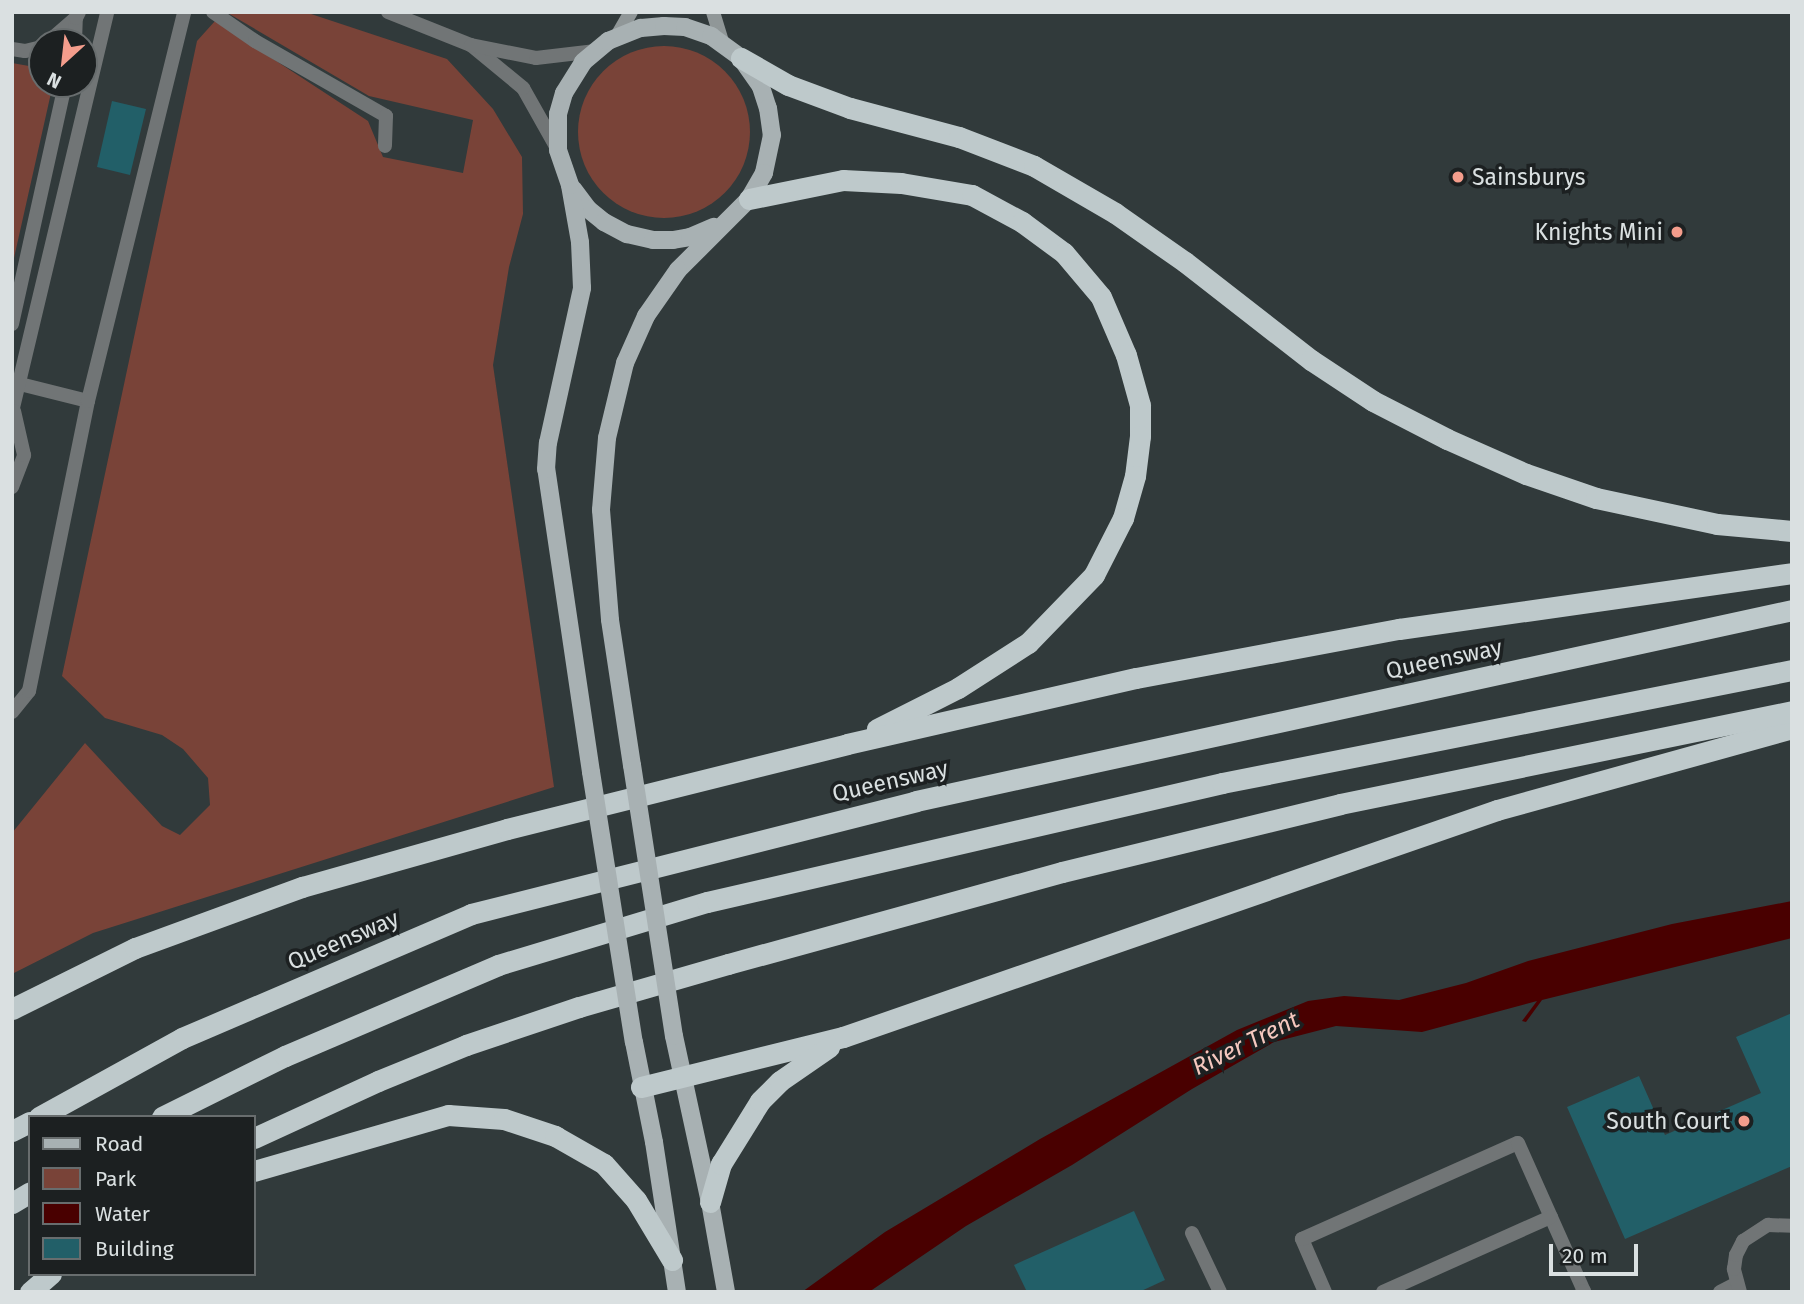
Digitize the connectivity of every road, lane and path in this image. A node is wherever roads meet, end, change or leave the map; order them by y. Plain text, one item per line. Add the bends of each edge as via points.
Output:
1 (107, 12) edge
2 (184, 12) edge
3 (213, 12) edge
4 (388, 12) edge
5 (631, 12) edge
6 (713, 12) edge
7 (78, 15) edge
8 (64, 28) edge
9 (617, 37) junction
10 (723, 44) junction
11 (471, 45) junction
12 (596, 51) junction
13 (741, 58) junction
14 (62, 98) edge
15 (385, 146) dead end
16 (558, 150) junction
17 (570, 185) junction
18 (749, 199) junction
19 (721, 224) junction
20 (12, 324) edge
21 (20, 384) junction
22 (88, 401) junction
23 (13, 412) edge
24 (12, 487) edge
25 (1792, 531) edge
26 (1792, 573) edge
27 (1792, 610) edge
28 (1792, 670) edge
29 (1792, 711) edge
30 (12, 712) edge
31 (1792, 728) edge
32 (847, 744) junction
33 (12, 1009) edge
34 (842, 1037) junction
35 (685, 1076) junction
36 (641, 1087) junction
37 (43, 1115) edge
38 (166, 1115) edge
39 (28, 1123) edge
40 (12, 1131) edge
41 (256, 1137) edge
42 (256, 1170) edge
43 (28, 1193) edge
44 (710, 1202) junction
45 (12, 1203) edge
46 (1551, 1217) junction
47 (1792, 1226) edge
48 (1192, 1233) dead end
49 (49, 1276) edge
50 (674, 1276) edge
51 (1738, 1288) edge
52 (30, 1292) edge
53 (726, 1292) edge
54 (1220, 1292) edge
55 (1325, 1292) edge
56 (1382, 1292) edge
57 (1582, 1292) edge
58 (1720, 1292) edge

1 - 21 street
2 - 22 street
3 - 15 street via 386,116
4 - 11 street
5 - 9 street
6 - 10 street
7 - 8 street
9 - 10 main road via 641,28 685,27
9 - 12 main road
10 - 13 main road
11 - 12 street via 536,58
11 - 16 street via 523,88
12 - 16 main road via 583,62 564,93 558,114
13 - 18 main road via 761,87 772,135 764,173
13 - 25 highway via 788,85 850,108 960,137 1034,166 1115,213 1332,374 1447,439 1596,498 1717,524
14 - 20 street
16 - 17 main road
17 - 19 main road via 588,209 628,234 673,240
17 - 36 main road, bridge via 582,288 546,469
18 - 19 main road
18 - 32 highway via 843,180 901,183 972,195 1022,222 1064,253 1101,297 1126,355 1140,405 1140,436 1126,508 1094,575 1028,643 958,688
19 - 35 main road, bridge via 678,270 646,316 625,363 607,438 601,510 610,620 674,1035
21 - 22 street
21 - 23 street
22 - 30 street via 29,691
23 - 24 street via 24,455
26 - 32 highway via 1386,631 1136,678
27 - 37 highway, Queensway via 916,801 471,914 181,1038
28 - 38 highway via 1222,783 707,902 498,965 285,1056
29 - 41 highway via 1340,804 1062,872 728,964 466,1045
31 - 34 highway via 1496,810
32 - 33 highway via 507,829 302,887 135,948
34 - 35 highway
34 - 44 highway via 760,1101 721,1164
35 - 36 highway
35 - 44 main road
36 - 50 main road
39 - 40 highway
42 - 50 highway via 447,1115 504,1119 555,1136 604,1164 636,1200
43 - 45 highway
44 - 53 main road
46 - 55 street via 1518,1143 1302,1239
46 - 56 street
46 - 57 street
47 - 51 street via 1768,1226 1743,1241 1736,1255
48 - 54 street
49 - 52 highway
51 - 58 street

